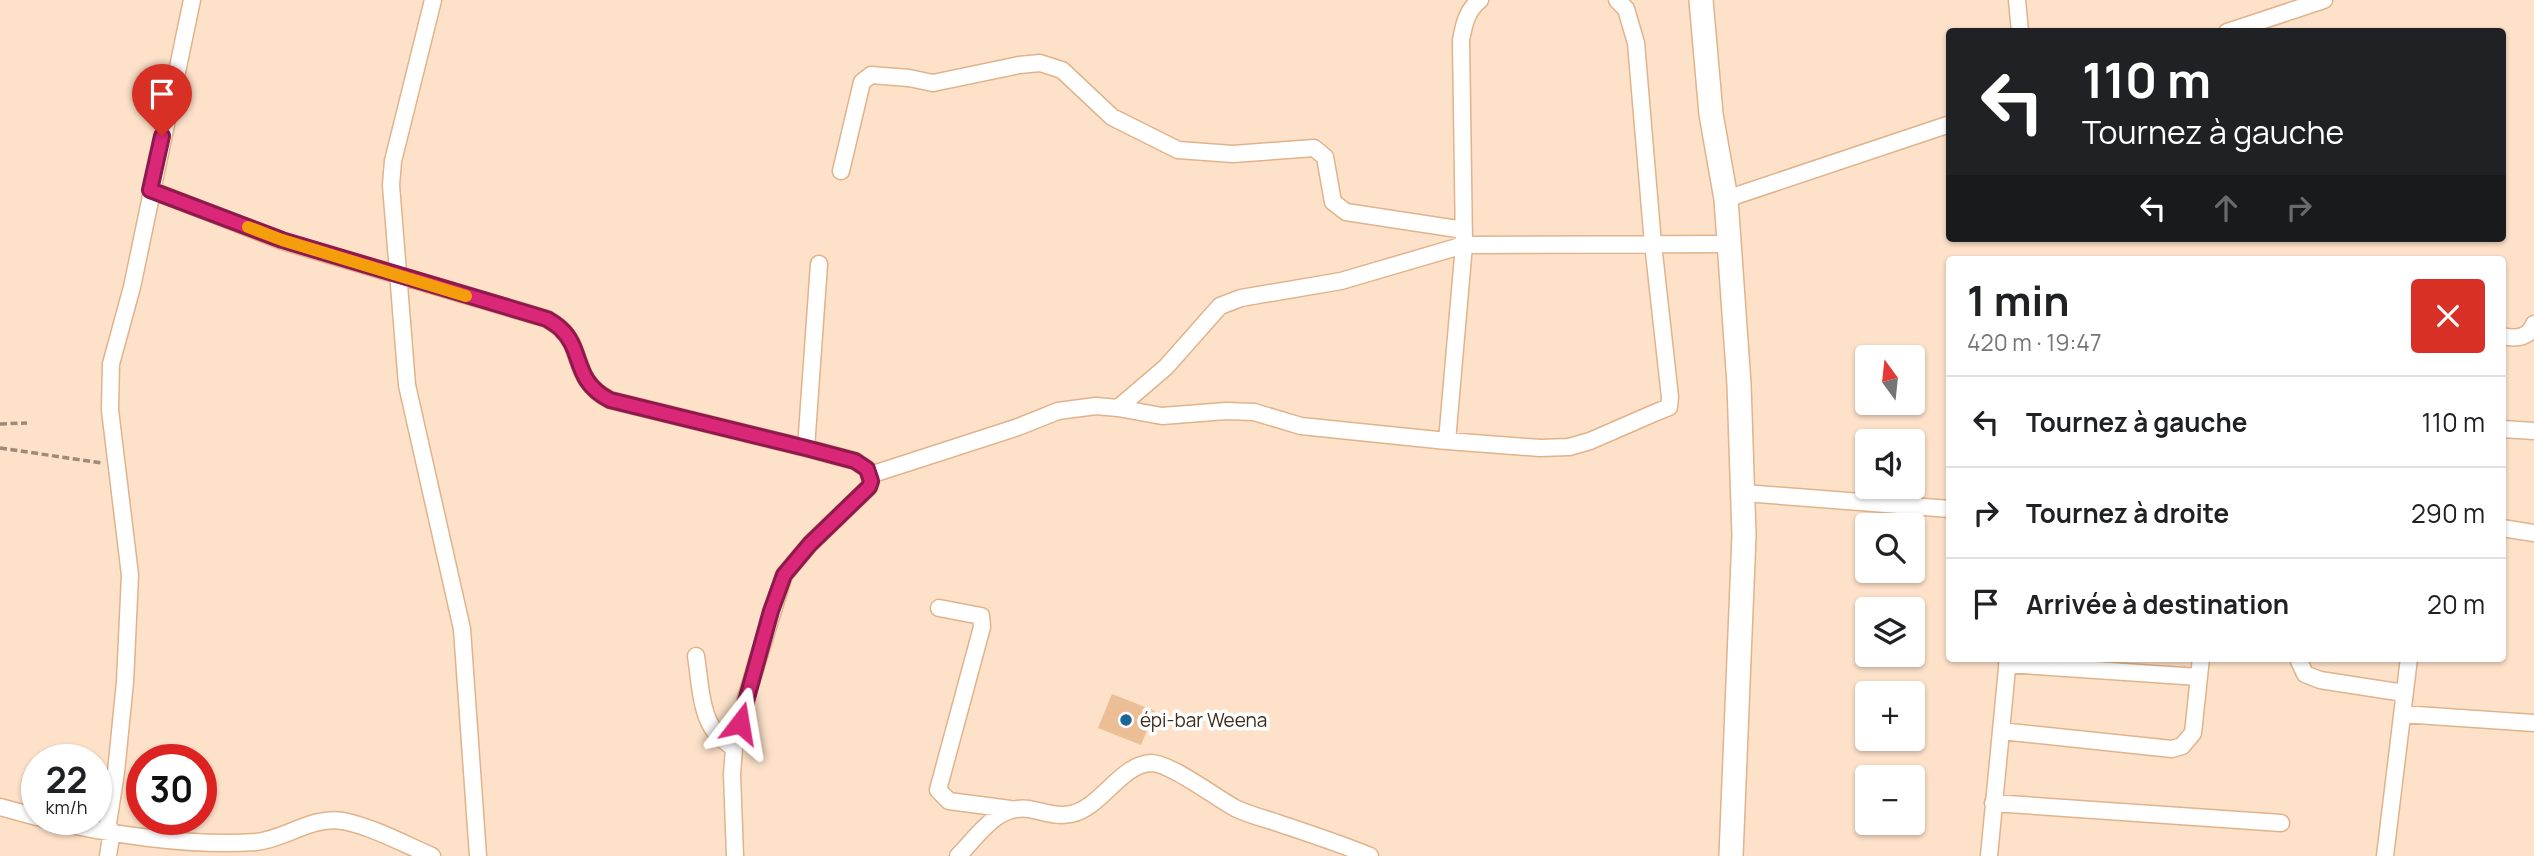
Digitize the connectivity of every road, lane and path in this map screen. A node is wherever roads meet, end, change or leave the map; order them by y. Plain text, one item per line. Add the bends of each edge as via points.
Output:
1 (192, 0) edge
2 (433, 0) edge
3 (1480, 0) edge
4 (1617, 0) edge
5 (1701, 0) edge
6 (2017, 0) edge
7 (2324, 0) edge
8 (2299, 4) edge
9 (2020, 28) edge
10 (2237, 28) edge
11 (1946, 125) edge
12 (841, 171) dead end
13 (150, 190) junction
14 (1726, 199) junction
15 (1464, 237) junction
16 (1653, 244) junction
17 (1728, 244) junction
18 (820, 264) dead end
19 (398, 276) junction
20 (2534, 324) edge
21 (2506, 337) edge
22 (1118, 408) junction
23 (27, 423) dead end
24 (0, 424) edge
25 (2506, 429) edge
26 (2534, 431) edge
27 (1447, 441) junction
28 (0, 448) edge
29 (806, 448) junction
30 (118, 466) junction
31 (870, 475) junction
32 (1744, 493) junction
33 (1946, 509) edge
34 (2506, 529) edge
35 (2534, 533) edge
36 (939, 608) dead end
37 (696, 656) dead end
38 (2007, 662) edge
39 (2019, 662) edge
40 (2201, 662) edge
41 (2300, 662) edge
42 (2408, 662) edge
43 (2199, 677) junction
44 (2404, 693) junction
45 (2402, 714) junction
46 (2534, 723) edge
47 (2001, 731) junction
48 (734, 748) junction
49 (1993, 803) junction
50 (112, 805) edge
51 (0, 807) edge
52 (1010, 809) junction
53 (21, 813) edge
54 (2281, 823) dead end
55 (112, 830) edge
56 (109, 835) edge
57 (108, 856) edge
58 (432, 856) edge
59 (478, 856) edge
60 (736, 856) edge
61 (958, 856) edge
62 (1370, 856) edge
63 (1731, 856) edge
64 (1989, 856) edge
65 (2385, 856) edge

1 - 13 street
2 - 19 street via 393,161
3 - 15 street via 1465,21 1461,40
4 - 16 street via 1626,9 1636,43
5 - 14 main road via 1711,114
6 - 9 street
7 - 8 street
8 - 10 street
11 - 14 street
12 - 15 street via 862,82 871,75 933,83 1040,63 1062,71 1112,117 1178,150 1233,154 1314,148 1325,157 1334,202 1346,212
13 - 19 street via 282,240
13 - 30 street via 111,364 110,410
14 - 17 main road
15 - 16 street
15 - 22 street via 1341,281 1241,298 1220,306 1166,368
15 - 27 street
16 - 17 street
16 - 27 street via 1669,408 1569,447
17 - 32 main road
18 - 29 street
19 - 29 street via 547,319 563,330 597,393 610,400
19 - 59 street via 407,385 462,629
20 - 21 street via 2523,336
22 - 27 street via 1162,416 1254,412 1301,426
22 - 31 street via 1058,411
23 - 24 path
25 - 26 street
28 - 30 path
29 - 31 street via 855,461
30 - 50 street via 130,554 130,600
31 - 48 street via 869,487 784,575
32 - 33 street
32 - 63 main road
34 - 35 street
36 - 52 street via 981,616 982,627 938,790 949,801
37 - 48 street via 710,724
38 - 47 street
39 - 43 street
40 - 43 street
41 - 44 street via 2305,674 2320,680
42 - 44 street
43 - 47 street via 2193,733 2182,746 2172,749
44 - 45 street
45 - 46 street
45 - 65 street
47 - 49 street
48 - 60 street
49 - 54 street
49 - 64 street
51 - 53 street
52 - 61 street via 994,818
52 - 62 street via 1072,814 1129,772 1151,763 1166,767 1238,810
55 - 58 street via 172,840 257,842 307,824 343,821
56 - 57 street

